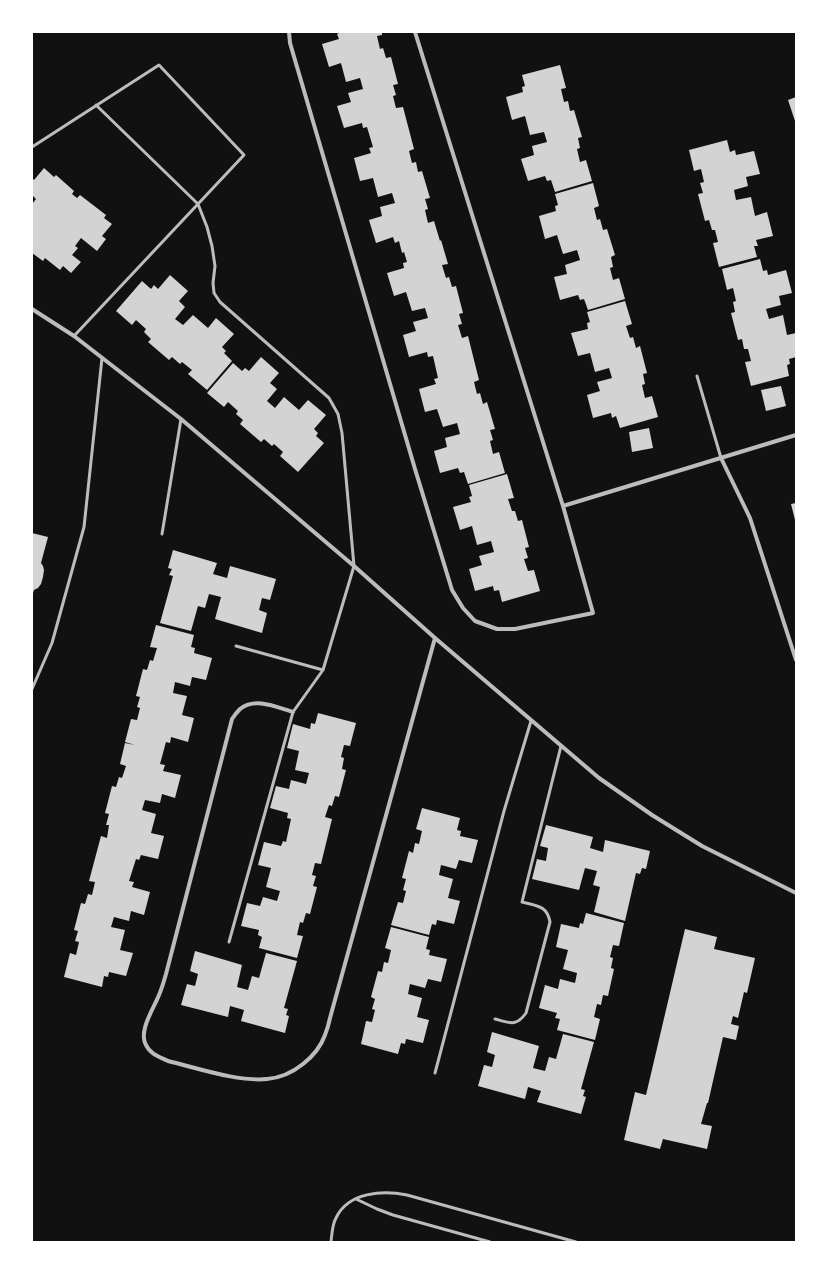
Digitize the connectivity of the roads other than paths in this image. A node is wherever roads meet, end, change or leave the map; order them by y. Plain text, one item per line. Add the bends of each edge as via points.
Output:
1 (289, 32) edge
2 (415, 32) edge
3 (96, 105) junction
4 (32, 147) edge
5 (198, 204) junction
6 (32, 309) edge
7 (74, 336) junction
8 (102, 358) junction
9 (697, 376) dead end
10 (181, 420) junction
11 (796, 435) edge
12 (721, 458) junction
13 (562, 506) junction
14 (162, 534) dead end
15 (354, 566) junction
16 (435, 638) junction
17 (236, 646) dead end
18 (796, 660) edge
19 (323, 670) junction
20 (32, 689) edge
21 (293, 712) junction
22 (531, 721) junction
23 (560, 746) junction
24 (796, 893) edge
25 (228, 942) dead end
26 (495, 1019) dead end
27 (435, 1073) dead end
28 (356, 1199) junction
29 (331, 1242) edge
30 (490, 1242) edge
31 (576, 1242) edge

1 - 13 street via 290,44 403,431 452,590 475,621 497,629 515,629 593,613
2 - 13 street
3 - 4 lane
3 - 5 lane
3 - 5 lane via 159,65 244,156
5 - 7 lane
5 - 15 lane via 212,246 215,266 214,293 220,302 329,398 338,414
6 - 7 street
7 - 8 street
8 - 10 street
8 - 20 lane via 84,527 52,644
9 - 12 lane
10 - 14 lane
10 - 15 street
11 - 12 street
12 - 13 street
12 - 18 street via 750,518
15 - 16 street
15 - 19 lane
16 - 21 street via 327,1030 315,1052 293,1071 267,1079 241,1078 168,1061 145,1045 144,1031 166,974 232,719 239,710 250,704 268,705
16 - 22 street
17 - 19 lane
19 - 21 lane
21 - 25 lane
22 - 23 street
22 - 27 lane via 504,811
23 - 24 street via 652,816 702,846
23 - 26 lane via 522,902 544,908 549,914 550,922 526,1013 520,1021 511,1023
28 - 29 lane via 348,1203 336,1218
28 - 30 lane via 393,1215
28 - 31 lane via 368,1194 394,1192

